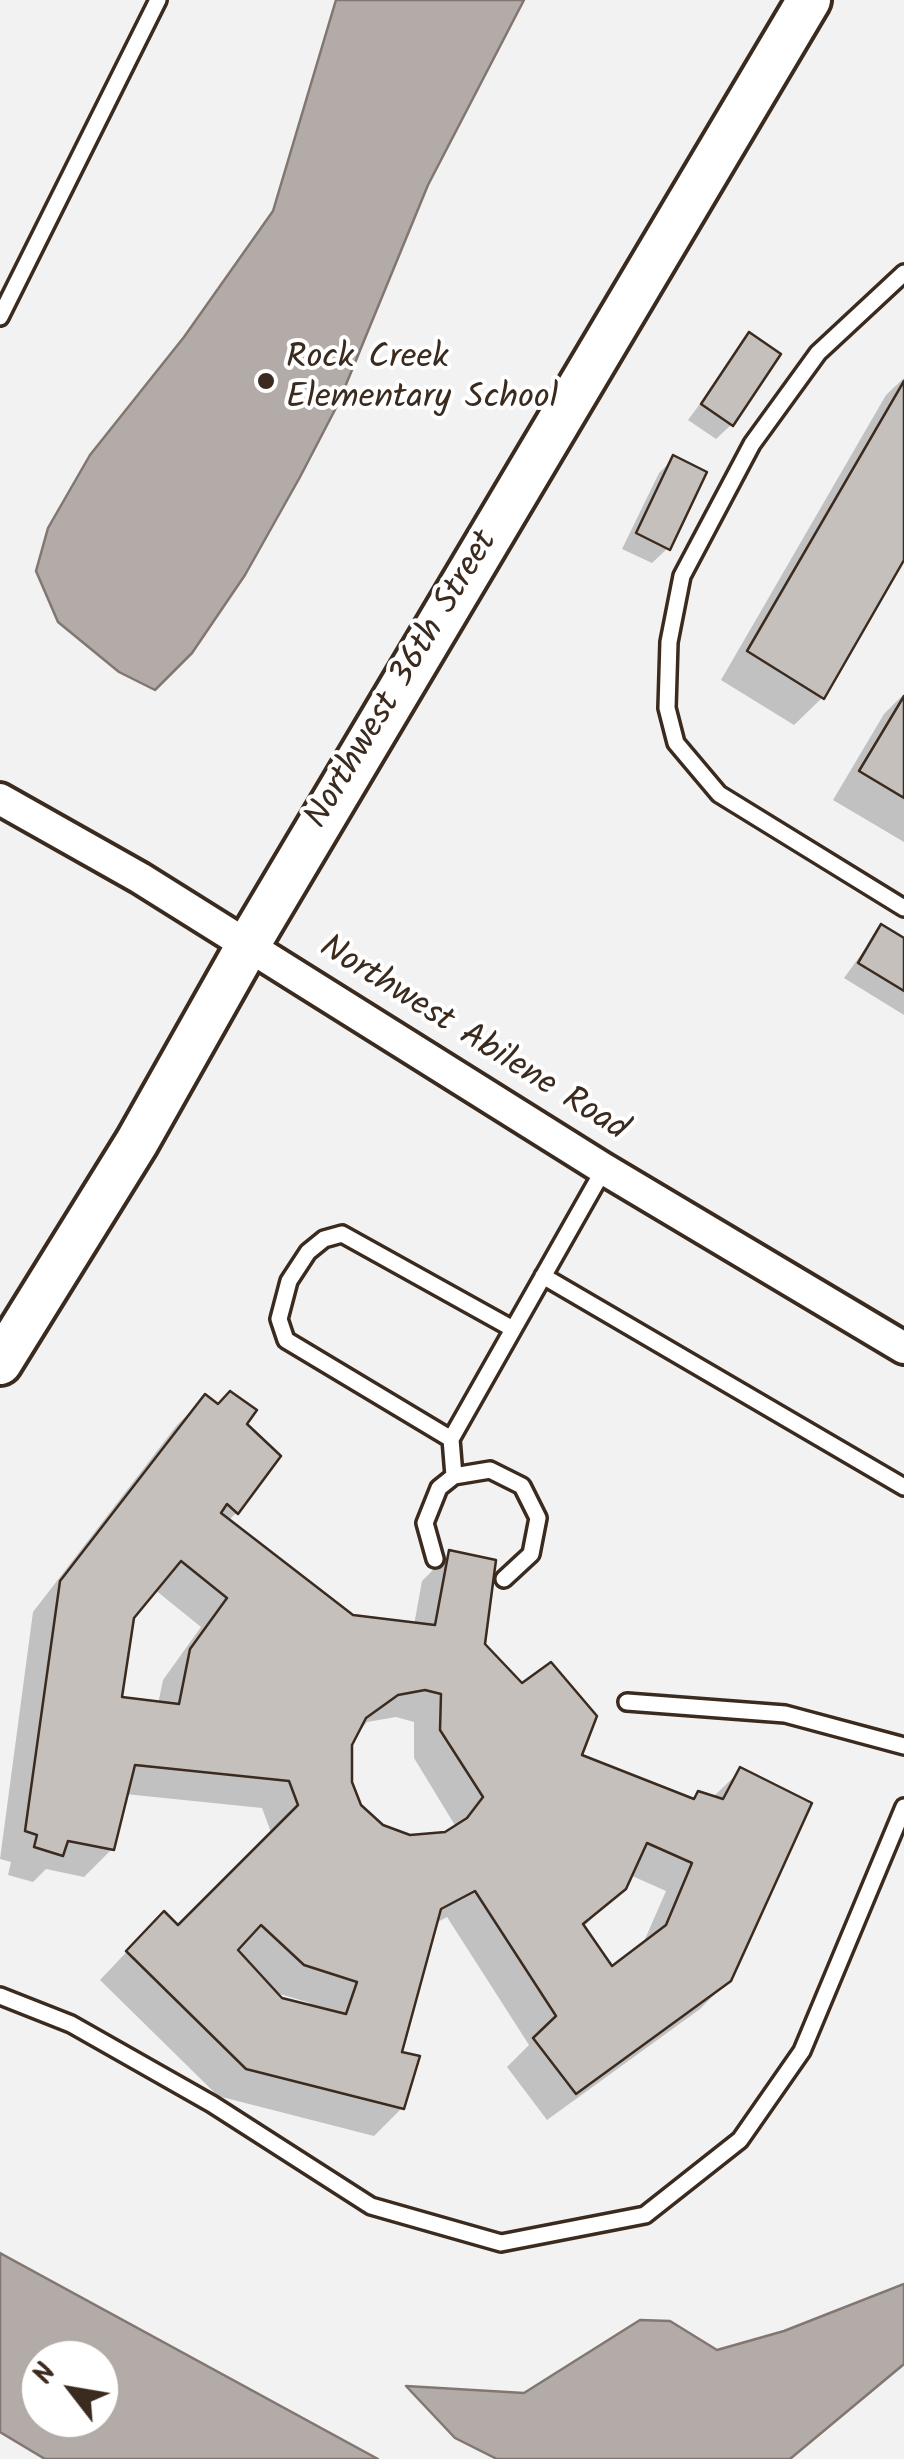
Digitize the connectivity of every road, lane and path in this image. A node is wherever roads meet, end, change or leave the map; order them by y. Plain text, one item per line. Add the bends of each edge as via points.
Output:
1 (158, 0) edge
2 (809, 0) edge
3 (904, 273) edge
4 (1, 312) edge
5 (0, 799) edge
6 (904, 908) edge
7 (248, 945) junction
8 (604, 1169) junction
9 (543, 1276) junction
10 (514, 1329) junction
11 (904, 1348) edge
12 (0, 1363) edge
13 (451, 1439) junction
14 (454, 1476) junction
15 (904, 1487) edge
16 (435, 1559) dead end
17 (504, 1578) dead end
18 (627, 1702) dead end
19 (904, 1746) edge
20 (904, 1808) edge
21 (0, 1996) edge

1 - 4 lane
2 - 7 main road, Northwest 36th Street
3 - 6 lane via 818,353 744,460 682,576 669,642 667,708 676,743 719,794
5 - 7 street, Northwest Abilene Road
7 - 8 street, Northwest Abilene Road
7 - 12 main road, Northwest 36th Street
8 - 9 lane
8 - 11 street, Northwest Abilene Road
9 - 10 lane
9 - 15 lane
10 - 13 lane
10 - 13 lane via 342,1234 308,1252 289,1281 279,1319 286,1340
13 - 14 lane
14 - 16 lane via 429,1504 426,1542
14 - 17 lane via 471,1470 507,1475 532,1500 538,1518 531,1554
18 - 19 lane via 785,1714
20 - 21 lane via 802,2051 740,2140 645,2215 501,2244 371,2206 87,2032

